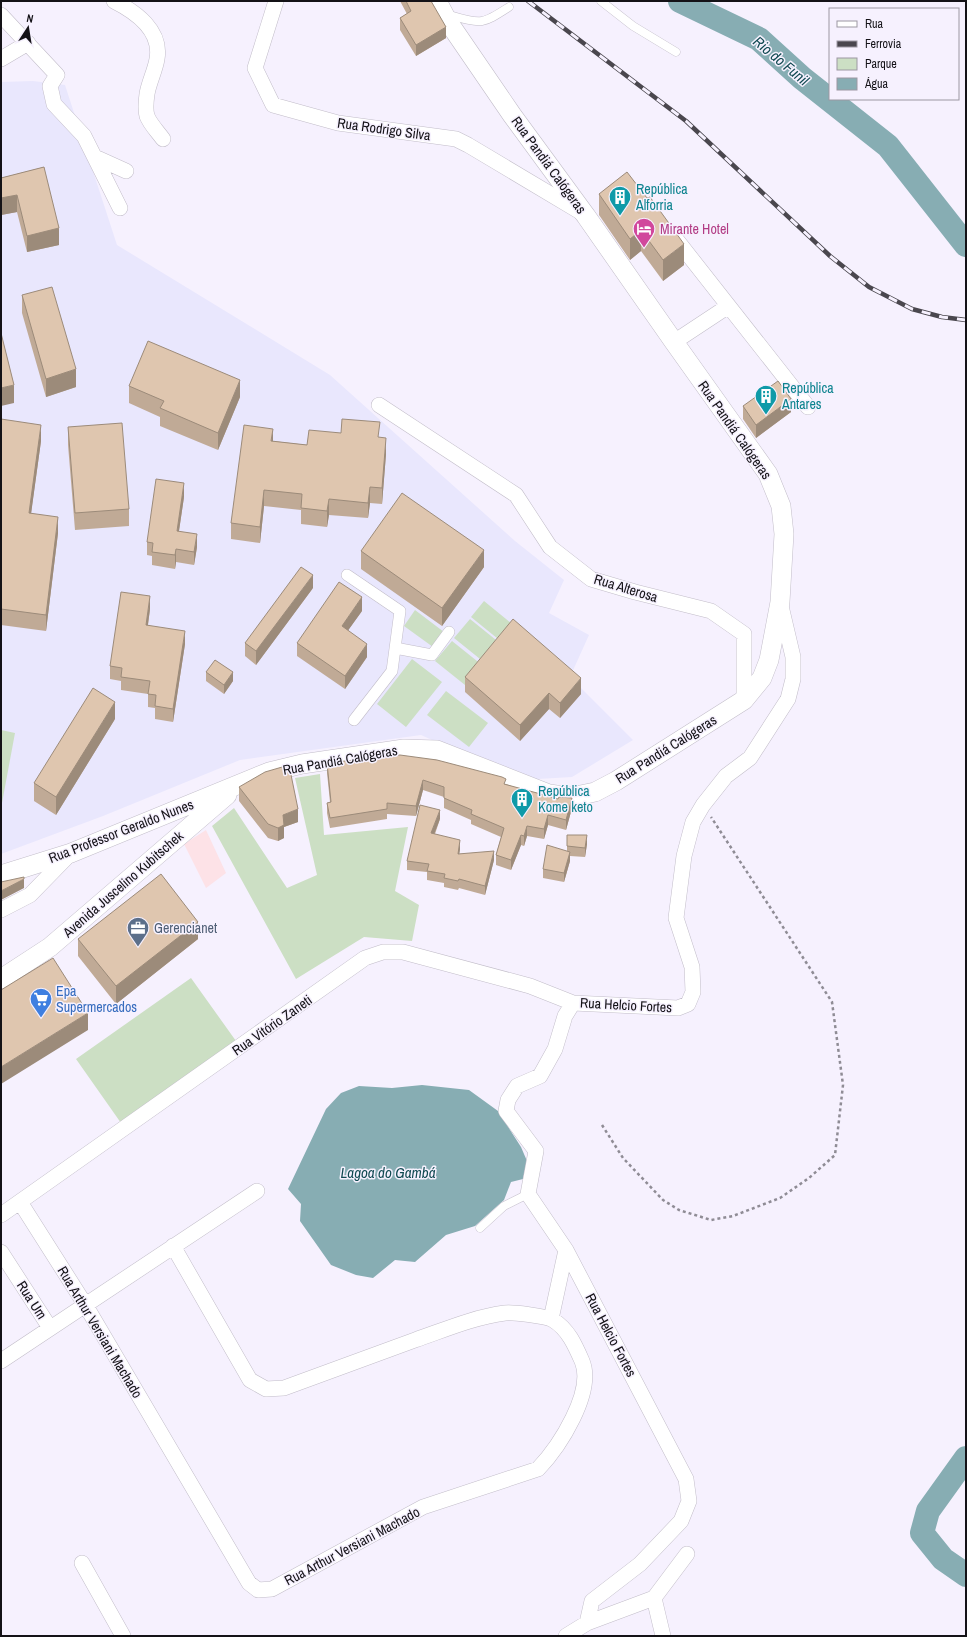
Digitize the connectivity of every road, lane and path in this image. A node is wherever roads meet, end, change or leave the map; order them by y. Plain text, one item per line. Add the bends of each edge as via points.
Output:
1 (114, 1) edge
2 (276, 1) edge
3 (437, 1) edge
4 (601, 1) edge
5 (509, 8) dead end
6 (1, 15) edge
7 (447, 20) junction
8 (28, 44) junction
9 (676, 52) dead end
10 (1, 59) edge
11 (163, 139) dead end
12 (95, 157) junction
13 (126, 171) dead end
14 (120, 208) dead end
15 (586, 216) junction
16 (668, 229) edge
17 (727, 306) junction
18 (674, 342) junction
19 (379, 406) dead end
20 (808, 407) dead end
21 (347, 575) dead end
22 (780, 602) junction
23 (449, 632) dead end
24 (395, 648) junction
25 (744, 700) junction
26 (354, 720) dead end
27 (240, 784) junction
28 (703, 805) junction
29 (71, 853) junction
30 (1, 875) edge
31 (1, 910) edge
32 (1, 979) edge
33 (573, 1003) junction
34 (602, 1125) dead end
35 (257, 1191) dead end
36 (528, 1194) junction
37 (20, 1202) junction
38 (1, 1215) edge
39 (480, 1228) dead end
40 (173, 1246) junction
41 (566, 1250) junction
42 (1, 1252) edge
43 (86, 1306) junction
44 (551, 1319) junction
45 (50, 1328) junction
46 (1, 1361) edge
47 (687, 1554) dead end
48 (82, 1563) dead end
49 (654, 1598) junction
50 (587, 1623) junction
51 (123, 1636) edge
52 (566, 1636) edge
53 (663, 1636) edge

1 - 11 street via 137,15 153,32 157,42 157,59 148,86 146,111
2 - 15 street, Rua Rodrigo Silva via 256,68 273,105 338,123 456,139
3 - 7 street, Rua Pandiá Calógeras
4 - 9 lane via 633,26
5 - 7 lane via 484,22 453,16
6 - 8 street
7 - 15 street, Rua Pandiá Calógeras
8 - 10 street
8 - 12 street via 57,75 50,86 54,104 81,132
12 - 13 street
12 - 14 street
15 - 18 street, Rua Pandiá Calógeras
16 - 17 street
17 - 18 street
17 - 20 street
18 - 22 street, Rua Pandiá Calógeras via 768,474 776,493 781,506 784,534
19 - 25 street, Rua Alterosa via 516,495 550,547 591,579 711,610 744,634
21 - 24 street via 400,610
22 - 25 street, Rua Pandiá Calógeras via 769,660 762,678
22 - 28 street, Rua Helcio Fortes via 792,657 793,679 788,698 750,758 726,776
23 - 24 street via 432,655
24 - 26 street via 392,671
25 - 27 street, Rua Pandiá Calógeras via 616,781 595,792 571,797 549,794 437,750 404,749 302,764 269,772
27 - 29 street, Rua Professor Geraldo Nunes
27 - 32 street, Avenida Juscelino Kubitschek via 50,947
28 - 33 street, Rua Helcio Fortes via 693,822 684,856 676,918 692,967 693,992 688,1004 678,1008
28 - 34 path via 832,1002 843,1085 835,1156 780,1198 733,1216 711,1220 679,1210 663,1200 623,1158
29 - 30 street, Rua Professor Geraldo Nunes
29 - 31 street via 30,896
33 - 36 street, Rua Helcio Fortes via 565,1016 555,1049 540,1076 517,1086 508,1100 506,1111 536,1151
33 - 37 street, Rua Vitório Zaneti via 530,986 404,952 383,952 365,958
35 - 40 street
36 - 39 lane via 504,1206
36 - 41 street, Rua Helcio Fortes
37 - 38 street, Rua Vitório Zaneti
37 - 43 street, Rua Arthur Versiani Machado
40 - 43 street
40 - 44 street via 250,1380 266,1389 284,1388 483,1317 507,1312
41 - 44 street
41 - 50 street, Rua Helcio Fortes via 686,1479 690,1493 688,1507 681,1521 640,1564 592,1601
42 - 45 street, Rua Um
43 - 44 street, Rua Arthur Versiani Machado via 249,1583 258,1590 272,1589 423,1507 538,1469 551,1456 575,1414 584,1388 583,1364 573,1339
43 - 45 street
45 - 46 street
47 - 49 street
48 - 51 street
49 - 50 street
49 - 53 street
50 - 52 street

